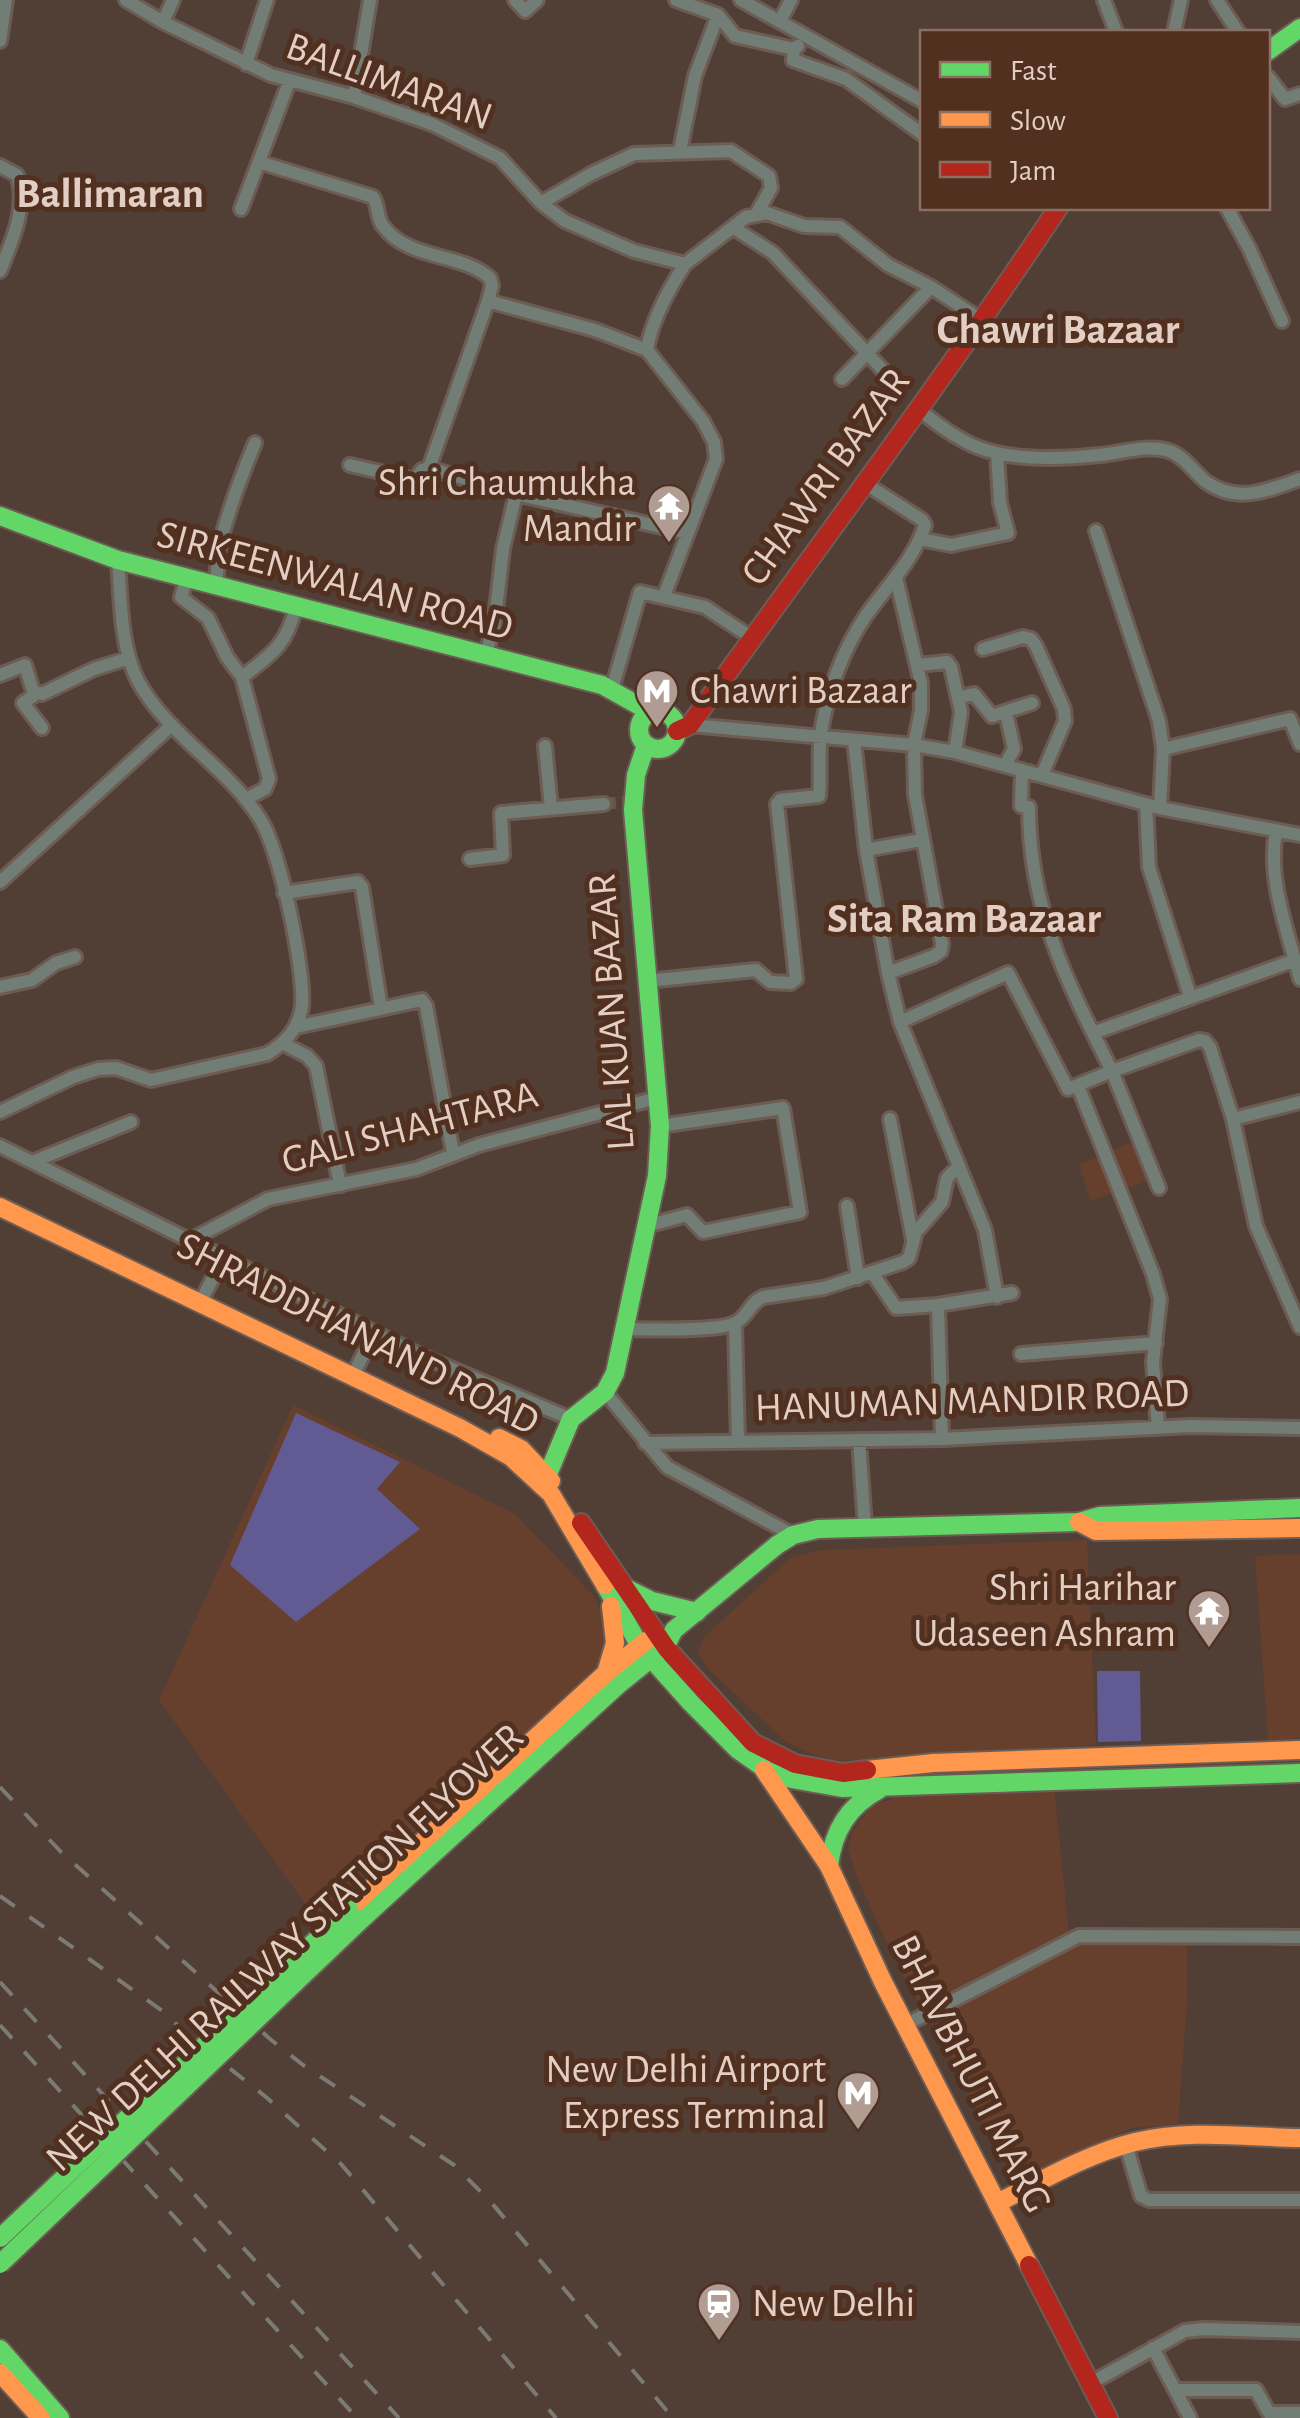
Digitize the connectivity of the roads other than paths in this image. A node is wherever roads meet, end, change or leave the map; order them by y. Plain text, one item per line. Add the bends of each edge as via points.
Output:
1 (6, 0) edge
2 (126, 0) edge
3 (173, 0) edge
4 (267, 0) edge
5 (370, 0) edge
6 (515, 0) edge
7 (537, 0) edge
8 (676, 0) edge
9 (741, 0) edge
10 (791, 0) edge
11 (1104, 0) edge
12 (1181, 0) edge
13 (1217, 0) edge
14 (718, 15) junction
15 (780, 21) junction
16 (162, 22) junction
17 (1300, 28) edge
18 (1115, 30) edge
19 (1174, 30) edge
20 (1237, 30) edge
21 (808, 37) junction
22 (0, 41) edge
23 (794, 49) junction
24 (1270, 50) edge
25 (246, 64) junction
26 (1270, 80) edge
27 (289, 82) junction
28 (1300, 94) edge
29 (354, 97) junction
30 (920, 100) edge
31 (920, 133) edge
32 (680, 151) junction
33 (259, 162) junction
34 (0, 166) edge
35 (541, 203) junction
36 (241, 208) dead end
37 (1051, 210) edge
38 (1228, 210) edge
39 (757, 213) junction
40 (734, 228) junction
41 (685, 264) junction
42 (0, 271) edge
43 (932, 287) junction
44 (488, 301) junction
45 (983, 322) junction
46 (1282, 322) dead end
47 (647, 350) junction
48 (867, 354) junction
49 (842, 379) dead end
50 (897, 385) dead end
51 (918, 410) junction
52 (255, 443) dead end
53 (998, 453) junction
54 (350, 465) dead end
55 (429, 468) junction
56 (1300, 479) edge
57 (862, 482) junction
58 (516, 494) junction
59 (0, 516) edge
60 (1096, 531) dead end
61 (688, 534) junction
62 (920, 539) junction
63 (118, 560) junction
64 (187, 578) junction
65 (896, 578) junction
66 (215, 586) junction
67 (664, 596) junction
68 (296, 606) junction
69 (752, 638) junction
70 (983, 649) dead end
71 (485, 656) junction
72 (129, 658) junction
73 (918, 666) junction
74 (0, 675) edge
75 (242, 677) junction
76 (612, 689) junction
77 (36, 694) junction
78 (960, 697) junction
79 (1032, 703) dead end
80 (1006, 712) junction
81 (652, 713) junction
82 (172, 725) junction
83 (42, 728) dead end
84 (684, 728) junction
85 (820, 735) junction
86 (854, 740) junction
87 (646, 744) junction
88 (1300, 744) edge
89 (914, 745) junction
90 (546, 746) dead end
91 (1163, 749) junction
92 (955, 752) junction
93 (1005, 766) junction
94 (1022, 770) junction
95 (1042, 775) junction
96 (246, 799) junction
97 (604, 804) tunnel mouth
98 (1153, 806) junction
99 (551, 808) junction
100 (1276, 832) junction
101 (1300, 835) edge
102 (921, 840) junction
103 (866, 850) junction
104 (470, 859) dead end
105 (0, 882) edge
106 (284, 894) junction
107 (75, 957) dead end
108 (1295, 960) junction
109 (888, 973) junction
110 (1300, 979) edge
111 (647, 981) junction
112 (0, 988) edge
113 (1190, 996) junction
114 (381, 1008) junction
115 (900, 1022) junction
116 (296, 1027) junction
117 (1093, 1033) junction
118 (284, 1044) junction
119 (1112, 1072) junction
120 (1073, 1087) junction
121 (658, 1098) junction
122 (1300, 1102) edge
123 (0, 1112) edge
124 (1233, 1119) junction
125 (890, 1120) dead end
126 (131, 1122) dead end
127 (660, 1126) junction
128 (0, 1146) edge
129 (454, 1153) junction
130 (32, 1162) junction
131 (958, 1167) junction
132 (340, 1185) junction
133 (1158, 1188) dead end
134 (0, 1194) edge
135 (846, 1206) dead end
136 (0, 1207) edge
137 (646, 1226) junction
138 (913, 1240) junction
139 (187, 1242) junction
140 (223, 1259) junction
141 (873, 1274) junction
142 (858, 1278) junction
143 (1012, 1293) dead end
144 (204, 1294) junction
145 (996, 1296) junction
146 (938, 1305) junction
147 (1296, 1309) edge
148 (735, 1323) junction
149 (1300, 1327) edge
150 (624, 1329) junction
151 (374, 1332) junction
152 (1156, 1343) junction
153 (1020, 1354) dead end
154 (356, 1368) junction
155 (605, 1392) junction
156 (571, 1419) junction
157 (1158, 1428) junction
158 (1300, 1428) edge
159 (942, 1439) junction
160 (859, 1440) junction
161 (738, 1442) junction
162 (646, 1444) junction
163 (545, 1482) junction
164 (1300, 1508) edge
165 (1079, 1522) junction
166 (865, 1527) junction
167 (1300, 1528) edge
168 (793, 1535) junction
169 (614, 1587) junction
170 (697, 1612) junction
171 (657, 1643) junction
172 (612, 1679) junction
173 (678, 1689) junction
174 (1300, 1750) edge
175 (763, 1768) junction
176 (1300, 1773) edge
177 (885, 1786) junction
178 (829, 1866) junction
179 (356, 1913) junction
180 (1300, 1937) edge
181 (906, 2025) junction
182 (1300, 2138) edge
183 (1126, 2145) junction
184 (1300, 2200) edge
185 (999, 2202) junction
186 (0, 2238) edge
187 (0, 2264) edge
188 (1300, 2332) edge
189 (0, 2348) edge
190 (1153, 2348) junction
191 (0, 2373) edge
192 (1091, 2383) junction
193 (1176, 2390) junction
194 (1300, 2413) edge
195 (41, 2418) edge
196 (60, 2418) edge
197 (1108, 2418) edge
198 (1190, 2418) edge

1 - 22 street
2 - 16 street, BALLIMARAN
3 - 16 street
4 - 25 street
5 - 29 street
6 - 7 street via 525,11
8 - 14 street
9 - 15 street
10 - 15 street
11 - 18 street
12 - 19 street
13 - 20 street
14 - 23 street via 735,36
14 - 32 street via 695,76
15 - 21 street
16 - 25 street, BALLIMARAN
17 - 24 street
21 - 23 street
21 - 30 street
23 - 31 street via 792,60 846,80
25 - 27 street, BALLIMARAN
26 - 28 street via 1284,99
27 - 29 street, BALLIMARAN
27 - 33 street
29 - 35 street, BALLIMARAN via 492,153
32 - 35 street via 625,158
32 - 39 street via 731,152 762,169 772,183
33 - 36 street
33 - 44 street via 375,198 380,220 395,238 488,276
34 - 42 street via 17,175 21,193
35 - 41 street, BALLIMARAN via 594,236
37 - 45 street, CHAWRI BAZAR
38 - 46 street
39 - 40 street
39 - 43 street via 804,226 840,227 888,265
40 - 41 street
40 - 48 street via 773,253
41 - 47 street
43 - 45 street
43 - 48 street
44 - 47 street
44 - 55 street
45 - 51 street, CHAWRI BAZAR
47 - 61 street via 714,442 710,482
48 - 49 street
48 - 50 street
51 - 53 street
51 - 57 street, CHAWRI BAZAR
52 - 66 street via 234,492
53 - 56 street via 1169,451 1206,481 1243,496
53 - 62 street via 1008,533 951,545
54 - 55 street via 414,480
55 - 58 street
57 - 62 street via 922,520
57 - 69 street, CHAWRI BAZAR
58 - 61 street
58 - 71 street
59 - 63 street, SIRKEENWALAN ROAD
60 - 91 street via 1152,696
61 - 67 street
62 - 65 street
63 - 64 street, SIRKEENWALAN ROAD
63 - 72 street
64 - 66 street, SIRKEENWALAN ROAD
64 - 75 street via 182,597 208,618
65 - 73 street
65 - 85 street via 848,647
66 - 68 street, SIRKEENWALAN ROAD
67 - 69 street via 705,607
67 - 76 street via 638,594
68 - 71 street, SIRKEENWALAN ROAD
68 - 75 street via 278,650
69 - 84 street, CHAWRI BAZAR
70 - 95 street via 1024,637 1036,646 1065,721
71 - 76 street, SIRKEENWALAN ROAD
72 - 77 street
72 - 82 street
73 - 78 street via 947,662
73 - 89 street via 921,710
74 - 77 street via 24,665
75 - 96 street via 269,779
76 - 81 street, SIRKEENWALAN ROAD
77 - 83 street via 22,703
78 - 80 street via 978,696 992,716
78 - 92 street
79 - 80 street
80 - 93 street via 1014,750
81 - 84 street via 671,716
81 - 87 street via 640,727
82 - 96 street
82 - 105 street
84 - 85 street
84 - 87 street via 664,748
85 - 86 street
85 - 111 street via 819,796 777,804 794,982 773,984 756,970
86 - 89 street
86 - 103 street
87 - 111 street, LAL KUAN BAZAR via 629,802
88 - 91 street via 1290,719
89 - 92 street
89 - 102 street
90 - 99 street
91 - 98 street
92 - 93 street
93 - 94 street
94 - 95 street
94 - 117 street via 1021,806 1029,807 1038,904
95 - 98 street
96 - 106 street via 263,822
97 - 99 street
98 - 100 street
98 - 113 street via 1149,867
99 - 104 street via 501,814 504,855
100 - 101 street
100 - 108 street via 1276,879
102 - 103 street
102 - 109 street via 941,951
103 - 109 street
106 - 114 street via 358,882
106 - 116 street via 302,1006
107 - 112 street
108 - 110 street
108 - 113 street
109 - 115 street
111 - 121 street, LAL KUAN BAZAR
113 - 117 street
114 - 116 street
114 - 129 street via 415,1000 426,1006
115 - 120 street via 1008,973
115 - 131 street
116 - 118 street
117 - 119 street
118 - 123 street via 267,1054 151,1080 116,1068 98,1070
118 - 132 street via 316,1066
119 - 120 street
119 - 124 street via 1205,1041
119 - 133 street
120 - 152 street via 1153,1274 1160,1300
121 - 127 street, LAL KUAN BAZAR
121 - 129 street, GALI SHAHTARA
122 - 124 street
124 - 147 street via 1256,1226
125 - 138 street
126 - 130 street
127 - 137 street, LAL KUAN BAZAR
127 - 137 street via 783,1108 800,1212 703,1232 688,1215
128 - 130 street
129 - 132 street, GALI SHAHTARA via 416,1169
130 - 139 street
131 - 138 street
131 - 145 street via 985,1230
132 - 139 street, GALI SHAHTARA via 268,1199
134 - 144 street, SHRADDHANAND ROAD
135 - 142 street
136 - 163 street, SHRADDHANAND ROAD via 460,1428
137 - 150 street, LAL KUAN BAZAR
138 - 141 street via 909,1258
139 - 140 street
140 - 144 street
140 - 151 street
141 - 142 street
141 - 146 street via 896,1308
142 - 148 street via 763,1298
143 - 145 street
144 - 154 street, SHRADDHANAND ROAD
145 - 146 street
146 - 159 street
147 - 149 street
148 - 150 street
148 - 161 street
150 - 155 street, LAL KUAN BAZAR
151 - 154 street
151 - 156 street
152 - 153 street
152 - 157 street
154 - 163 street, SHRADDHANAND ROAD via 521,1449
155 - 156 street
155 - 162 street
156 - 163 street
157 - 158 street, HANUMAN MANDIR ROAD
157 - 159 street, HANUMAN MANDIR ROAD
159 - 160 street, HANUMAN MANDIR ROAD
160 - 161 street, HANUMAN MANDIR ROAD
160 - 166 street
161 - 162 street, HANUMAN MANDIR ROAD
162 - 168 street via 667,1467
163 - 169 street, SHRADDHANAND ROAD via 566,1498
164 - 165 street
165 - 166 street
165 - 167 street via 1096,1530
166 - 168 street
168 - 170 street, NEW DELHI RAILWAY STATION FLYOVER
169 - 170 street
169 - 171 street, SHRADDHANAND ROAD
169 - 172 street
170 - 171 street, NEW DELHI RAILWAY STATION FLYOVER
171 - 172 street, NEW DELHI RAILWAY STATION FLYOVER
171 - 173 street
171 - 174 street via 753,1743 830,1772 1062,1756
172 - 173 street via 662,1679
172 - 179 street, NEW DELHI RAILWAY STATION FLYOVER
173 - 175 street
175 - 177 street via 810,1786
175 - 178 street, BHAVBHUTI MARG
176 - 177 street
177 - 178 street via 847,1814 832,1841
178 - 181 street, BHAVBHUTI MARG
179 - 186 street, NEW DELHI RAILWAY STATION FLYOVER, bridge
179 - 187 street, NEW DELHI RAILWAY STATION FLYOVER, bridge
180 - 181 street via 1079,1936
181 - 185 street, BHAVBHUTI MARG
182 - 183 street via 1169,2137
183 - 184 street via 1141,2196 1149,2200
183 - 185 street
185 - 192 street, BHAVBHUTI MARG
188 - 190 street via 1204,2328
189 - 196 street
190 - 192 street
190 - 193 street
191 - 195 street
192 - 197 street, BHAVBHUTI MARG
193 - 194 street via 1256,2390 1269,2413
193 - 198 street

